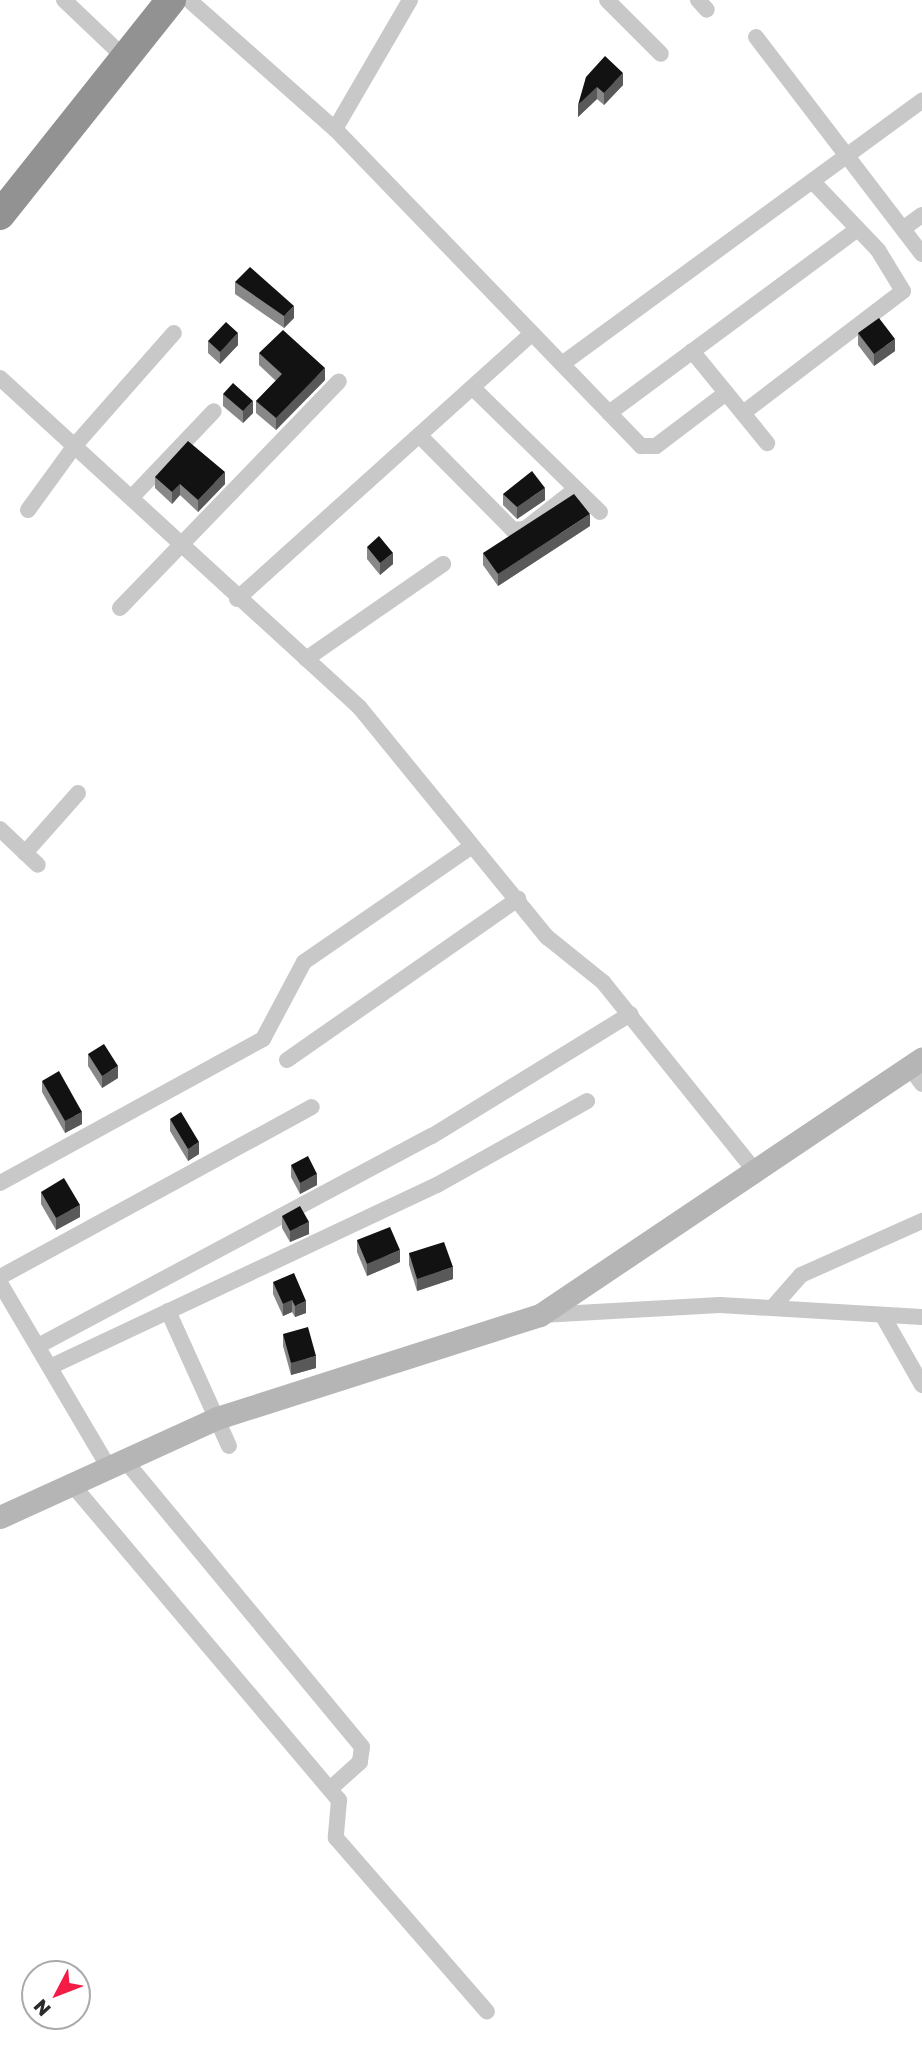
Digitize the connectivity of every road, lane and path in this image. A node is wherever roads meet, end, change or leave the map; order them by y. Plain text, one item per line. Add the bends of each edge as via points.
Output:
1 (64, 0) edge
2 (171, 0) edge
3 (189, 0) edge
4 (410, 0) edge
5 (607, 0) edge
6 (756, 37) dead end
7 (661, 54) dead end
8 (126, 60) junction
9 (922, 101) edge
10 (335, 128) junction
11 (851, 153) junction
12 (812, 181) junction
13 (0, 215) edge
14 (922, 215) edge
15 (904, 228) junction
16 (856, 230) junction
17 (922, 254) edge
18 (174, 333) dead end
19 (531, 333) junction
20 (692, 351) junction
21 (562, 364) junction
22 (0, 378) edge
23 (339, 381) dead end
24 (474, 389) junction
25 (726, 393) junction
26 (214, 411) dead end
27 (609, 413) junction
28 (743, 413) junction
29 (421, 437) junction
30 (767, 443) dead end
31 (76, 444) junction
32 (576, 489) junction
33 (133, 496) junction
34 (28, 510) dead end
35 (600, 512) dead end
36 (183, 546) junction
37 (443, 564) dead end
38 (237, 599) junction
39 (120, 608) dead end
40 (306, 659) junction
41 (78, 793) dead end
42 (0, 829) edge
43 (471, 847) junction
44 (25, 853) junction
45 (38, 865) dead end
46 (518, 900) junction
47 (630, 1014) junction
48 (287, 1060) dead end
49 (918, 1069) edge
50 (587, 1101) dead end
51 (312, 1107) dead end
52 (755, 1171) junction
53 (0, 1183) edge
54 (922, 1221) edge
55 (0, 1277) edge
56 (0, 1283) edge
57 (772, 1308) junction
58 (168, 1311) junction
59 (540, 1315) junction
60 (922, 1317) edge
61 (884, 1318) junction
62 (38, 1346) junction
63 (50, 1367) junction
64 (922, 1385) edge
65 (217, 1418) junction
66 (229, 1446) dead end
67 (115, 1462) junction
68 (70, 1482) junction
69 (0, 1517) edge
70 (330, 1789) junction
71 (487, 2012) dead end

1 - 8 street
2 - 8 highway
3 - 10 street
4 - 10 street
5 - 7 street
6 - 11 street
8 - 13 highway
9 - 11 street
10 - 19 street
11 - 12 street
11 - 15 street
12 - 16 street
12 - 21 street
14 - 15 street
15 - 17 street
16 - 20 street
16 - 28 street via 894,271 901,295
18 - 31 street
19 - 21 street
19 - 24 street
20 - 25 street
20 - 27 street
21 - 27 street
22 - 31 street
23 - 36 street
24 - 29 street
24 - 32 street
25 - 27 street via 651,449
25 - 28 street
26 - 33 street
28 - 30 street
29 - 32 street via 513,530 525,528
29 - 38 street
31 - 33 street
31 - 34 street
32 - 35 street
33 - 36 street
36 - 38 street
36 - 39 street
37 - 40 street
38 - 40 street
40 - 43 street via 360,708 455,819
41 - 44 street
42 - 44 street
43 - 46 street
43 - 53 street via 304,962 263,1039
44 - 45 street
46 - 47 street via 547,937 594,973
46 - 48 street
47 - 52 street
47 - 62 street via 432,1136
49 - 52 street
50 - 58 street via 437,1185
51 - 55 street
52 - 59 street
54 - 57 street via 801,1275
56 - 62 street
57 - 59 street
57 - 61 street
58 - 63 street
58 - 65 street
59 - 65 street
60 - 61 street
61 - 64 street
62 - 63 street
63 - 67 street
65 - 66 street
65 - 67 street
67 - 68 street
67 - 70 street via 362,1747 360,1762
68 - 69 street
68 - 70 street
70 - 71 street via 341,1805 337,1838

